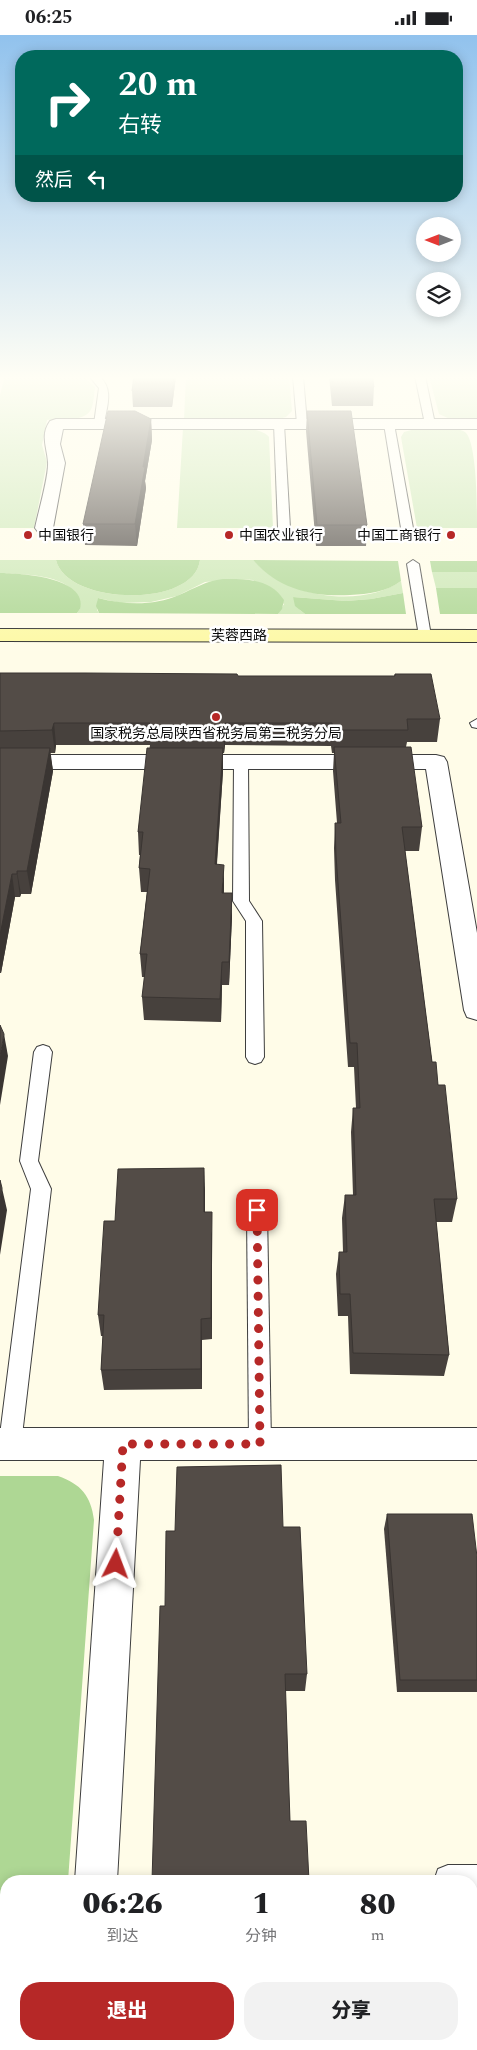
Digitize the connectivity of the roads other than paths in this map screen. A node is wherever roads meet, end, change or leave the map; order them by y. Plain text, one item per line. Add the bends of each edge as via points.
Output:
1 (56, 470) edge
2 (281, 470) edge
3 (398, 470) edge
4 (44, 528) dead end
5 (284, 528) dead end
6 (407, 528) dead end
7 (413, 564) dead end
8 (0, 635) edge
9 (425, 636) junction
10 (477, 636) edge
11 (0, 650) edge
12 (477, 651) edge
13 (0, 761) edge
14 (241, 761) junction
15 (477, 1010) edge
16 (44, 1052) dead end
17 (255, 1057) dead end
18 (257, 1210) dead end
19 (5, 1444) edge
20 (123, 1444) junction
21 (260, 1444) junction
22 (477, 1444) edge
23 (96, 1875) edge

1 - 4 street
2 - 5 lane
3 - 6 lane
7 - 9 lane
8 - 9 main road, 芙蓉西路
9 - 10 main road, 芙蓉西路
11 - 12 main road, 芙蓉西路
13 - 14 street
14 - 15 street via 436,761
14 - 17 lane via 241,901 254,921
16 - 19 lane via 29,1161 41,1189
18 - 21 lane
19 - 20 street
20 - 21 street
20 - 23 street
21 - 22 street

